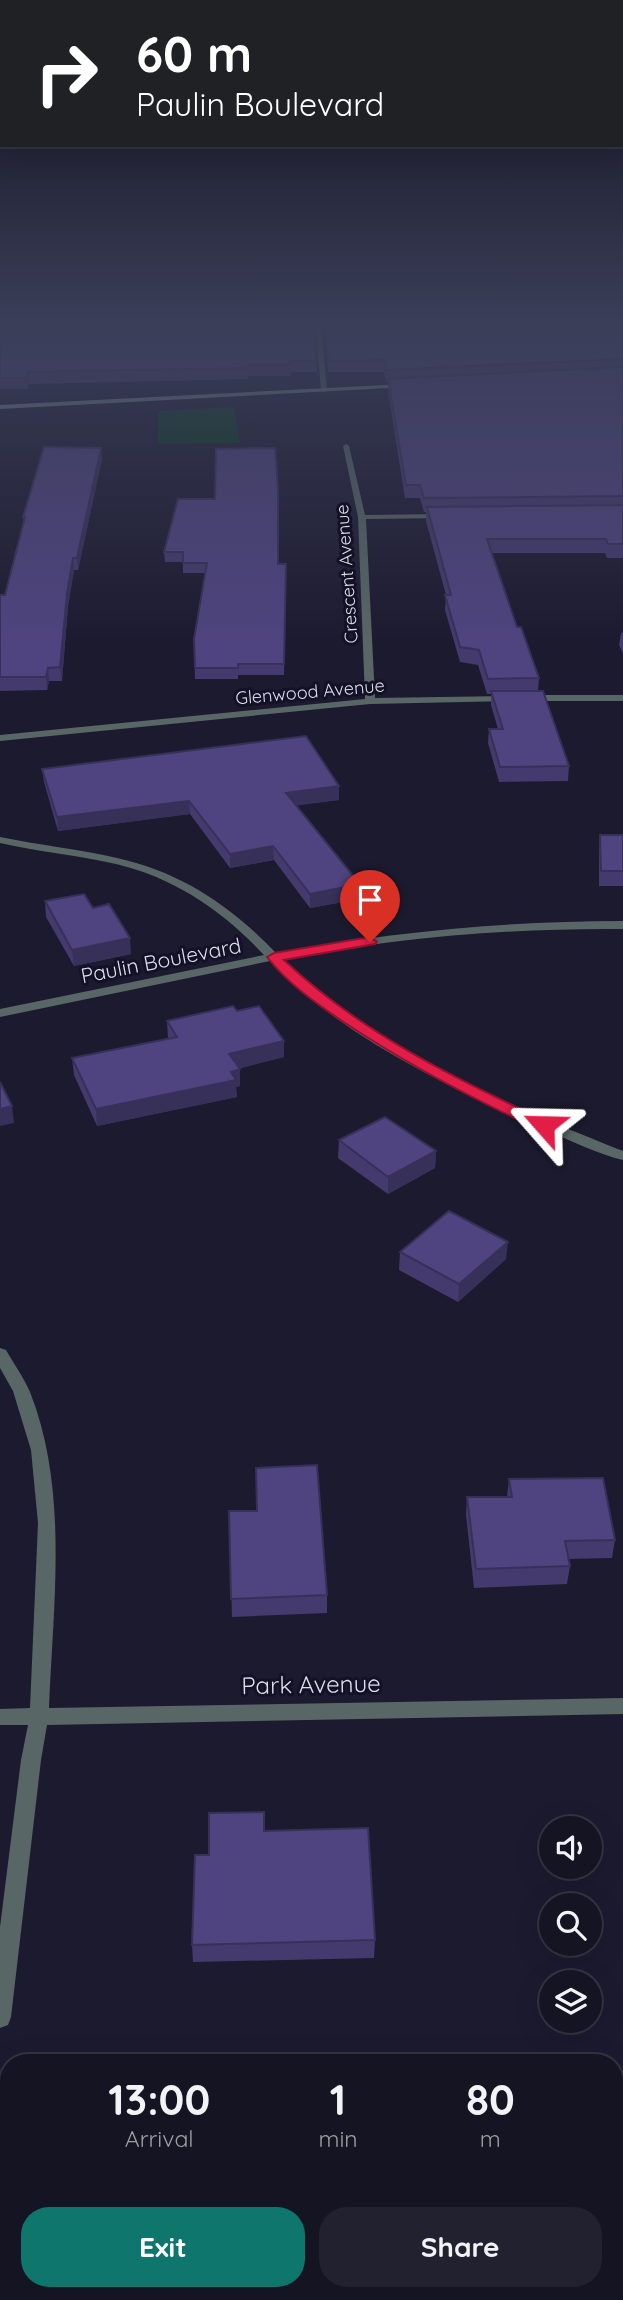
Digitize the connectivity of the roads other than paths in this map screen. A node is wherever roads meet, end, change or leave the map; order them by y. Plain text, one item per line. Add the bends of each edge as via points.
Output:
1 (346, 446) dead end
2 (457, 516) edge
3 (362, 517) junction
4 (623, 698) edge
5 (370, 701) junction
6 (0, 738) edge
7 (0, 840) edge
8 (623, 925) edge
9 (274, 957) junction
10 (0, 1013) edge
11 (623, 1156) edge
12 (0, 1354) edge
13 (623, 1706) edge
14 (39, 1716) junction
15 (0, 1717) edge
16 (0, 2017) edge

1 - 3 street, Crescent Avenue
2 - 3 street
3 - 5 street, Crescent Avenue
4 - 5 street, Glenwood Avenue
5 - 6 street, Glenwood Avenue
7 - 9 street via 138,864 185,886 243,925
8 - 9 street, Paulin Boulevard via 494,925
9 - 10 street, Paulin Boulevard
9 - 11 street via 312,994 464,1089
12 - 14 street via 21,1391 39,1450 47,1523
13 - 14 street, Park Avenue
14 - 15 street, Park Avenue
14 - 16 street

